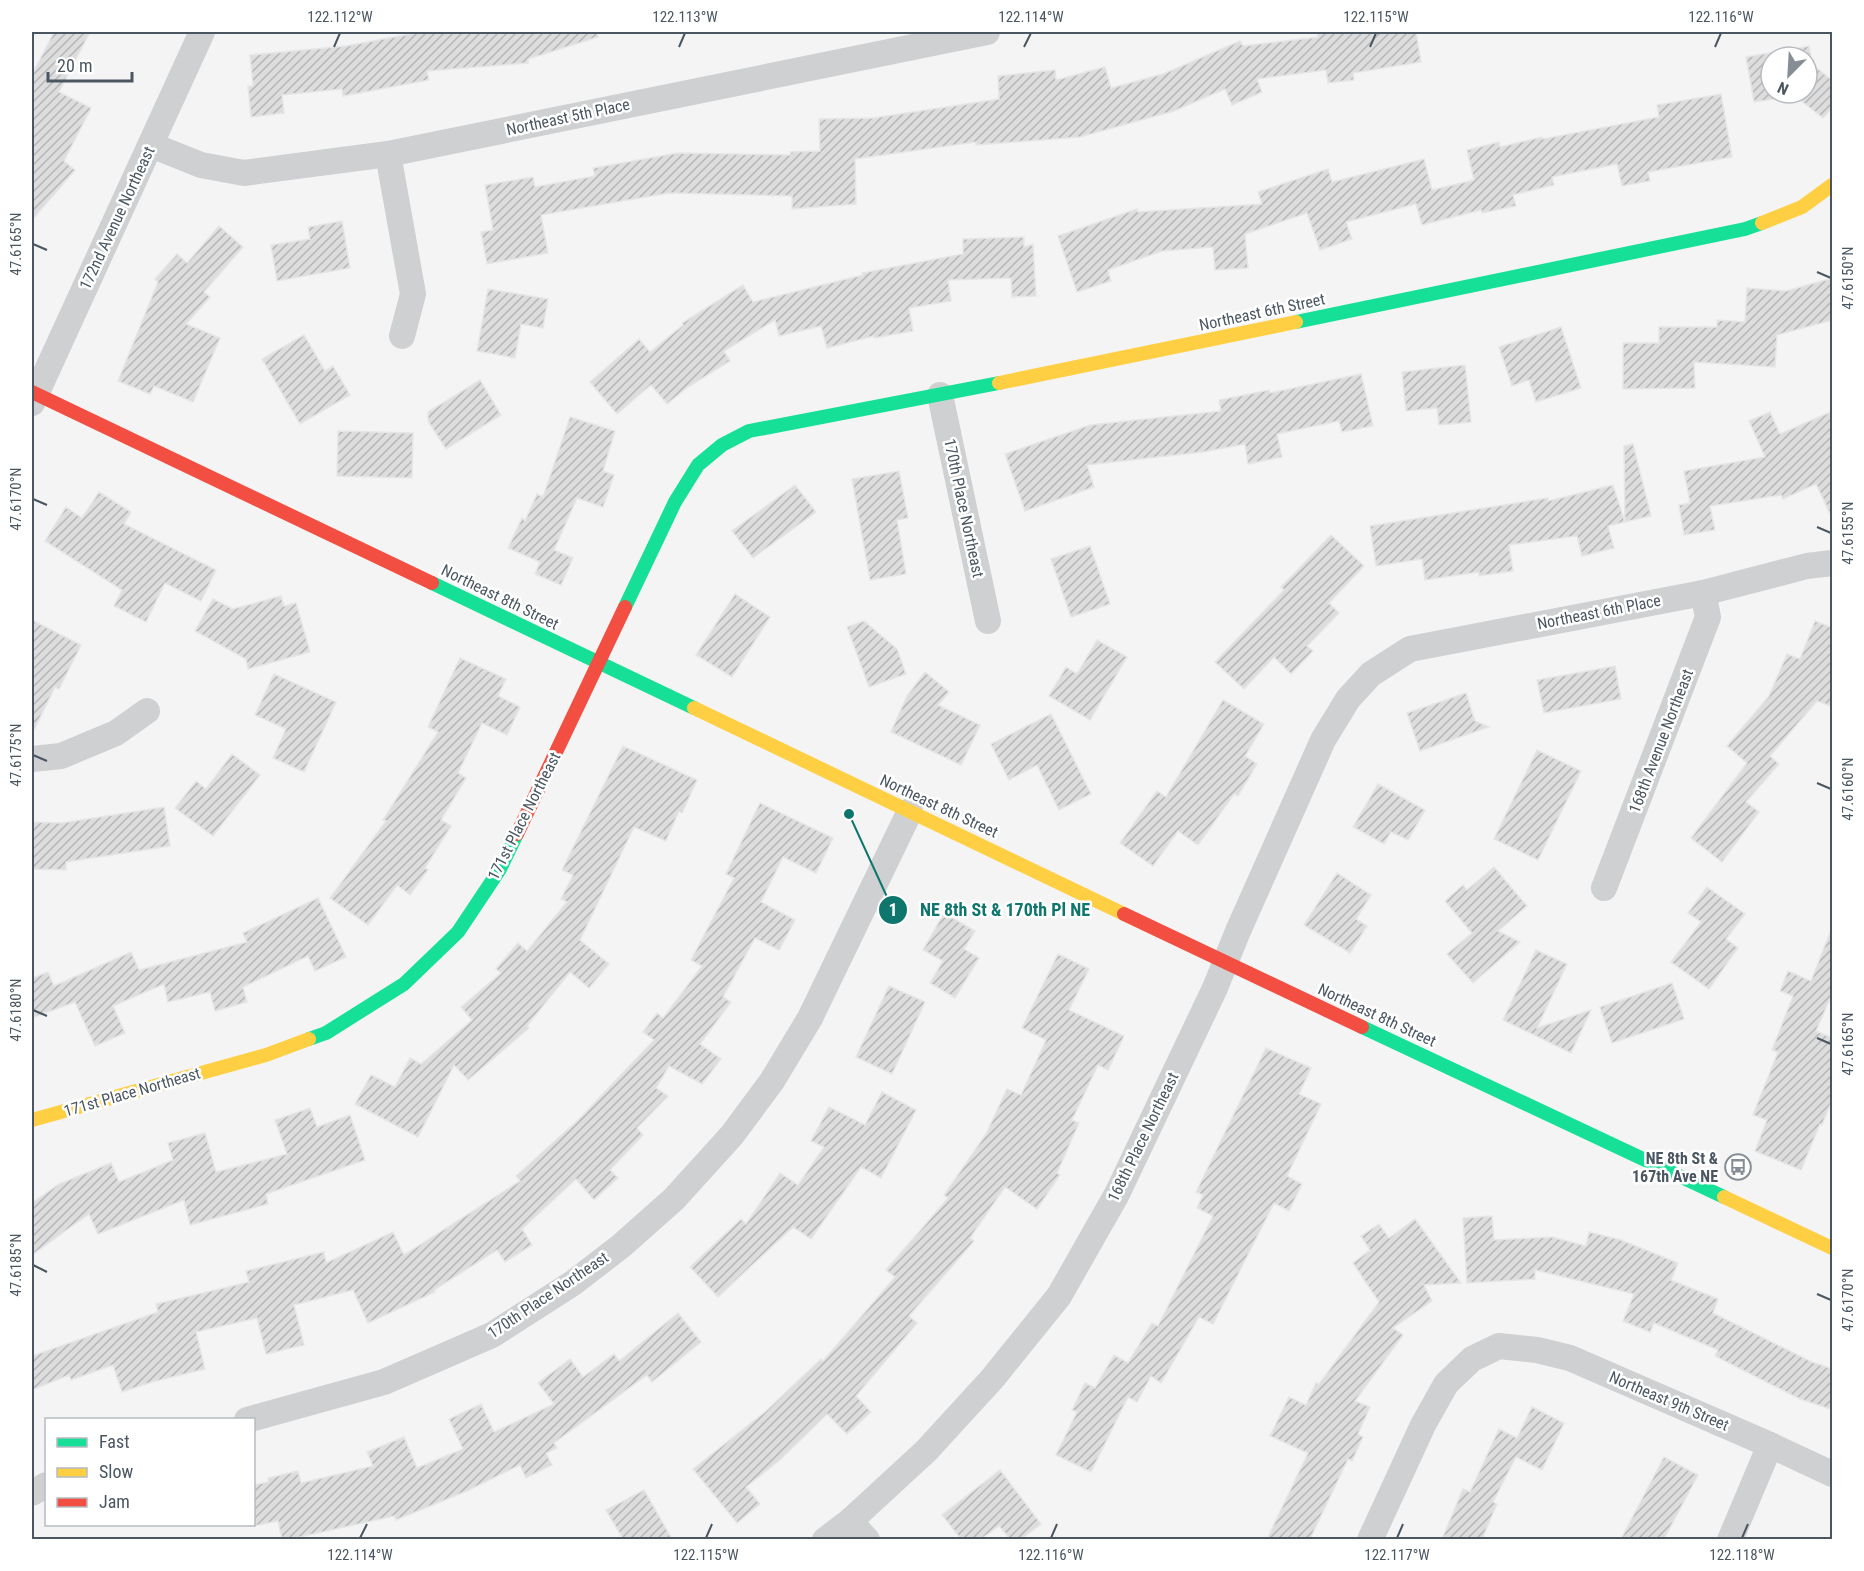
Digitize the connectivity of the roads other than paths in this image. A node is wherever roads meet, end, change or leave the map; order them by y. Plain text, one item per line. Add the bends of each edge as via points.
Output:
1 (202, 32) edge
2 (987, 32) edge
3 (151, 145) junction
4 (388, 154) junction
5 (1833, 185) edge
6 (402, 336) dead end
7 (940, 395) junction
8 (33, 396) edge
9 (698, 465) joint
10 (1833, 563) edge
11 (1703, 593) junction
12 (988, 621) dead end
13 (599, 663) junction
14 (1371, 674) joint
15 (147, 711) dead end
16 (32, 759) edge
17 (910, 811) junction
18 (1604, 888) dead end
19 (1226, 962) junction
20 (32, 1120) edge
21 (1832, 1246) edge
22 (251, 1418) edge
23 (1770, 1445) junction
24 (1833, 1474) edge
25 (859, 1530) edge
26 (825, 1539) edge
27 (1370, 1539) edge
28 (1730, 1539) edge

1 - 3 street, 172nd Avenue Northeast
2 - 4 street, Northeast 5th Place
3 - 4 street, Northeast 5th Place via 201,165 244,173
3 - 8 street, 172nd Avenue Northeast
4 - 6 street via 413,294
5 - 7 street, Northeast 6th Street via 1802,207 1745,229
7 - 9 street, Northeast 6th Street via 749,430
7 - 12 street, 170th Place Northeast
8 - 13 street, Northeast 8th Street
9 - 13 street, 171st Place Northeast via 675,502
10 - 11 street, Northeast 6th Place
11 - 14 street, Northeast 6th Place via 1410,649
11 - 18 street, 168th Avenue Northeast via 1708,617
13 - 17 street, Northeast 8th Street
13 - 20 street, 171st Place Northeast via 500,869 458,932 404,984 326,1032 266,1055
14 - 19 street, 168th Place Northeast via 1348,699 1323,740
15 - 16 street via 116,733 61,756
17 - 19 street, Northeast 8th Street
17 - 22 street, 170th Place Northeast via 810,1018 772,1081 732,1135 674,1199 573,1283 492,1335 384,1382
19 - 21 street, Northeast 8th Street
19 - 25 street, 168th Place Northeast via 1117,1194 1059,1296
23 - 24 street, Northeast 9th Street
23 - 27 street, Northeast 9th Street via 1570,1358 1499,1346 1472,1359 1446,1384
23 - 28 street
25 - 26 street, 168th Place Northeast

